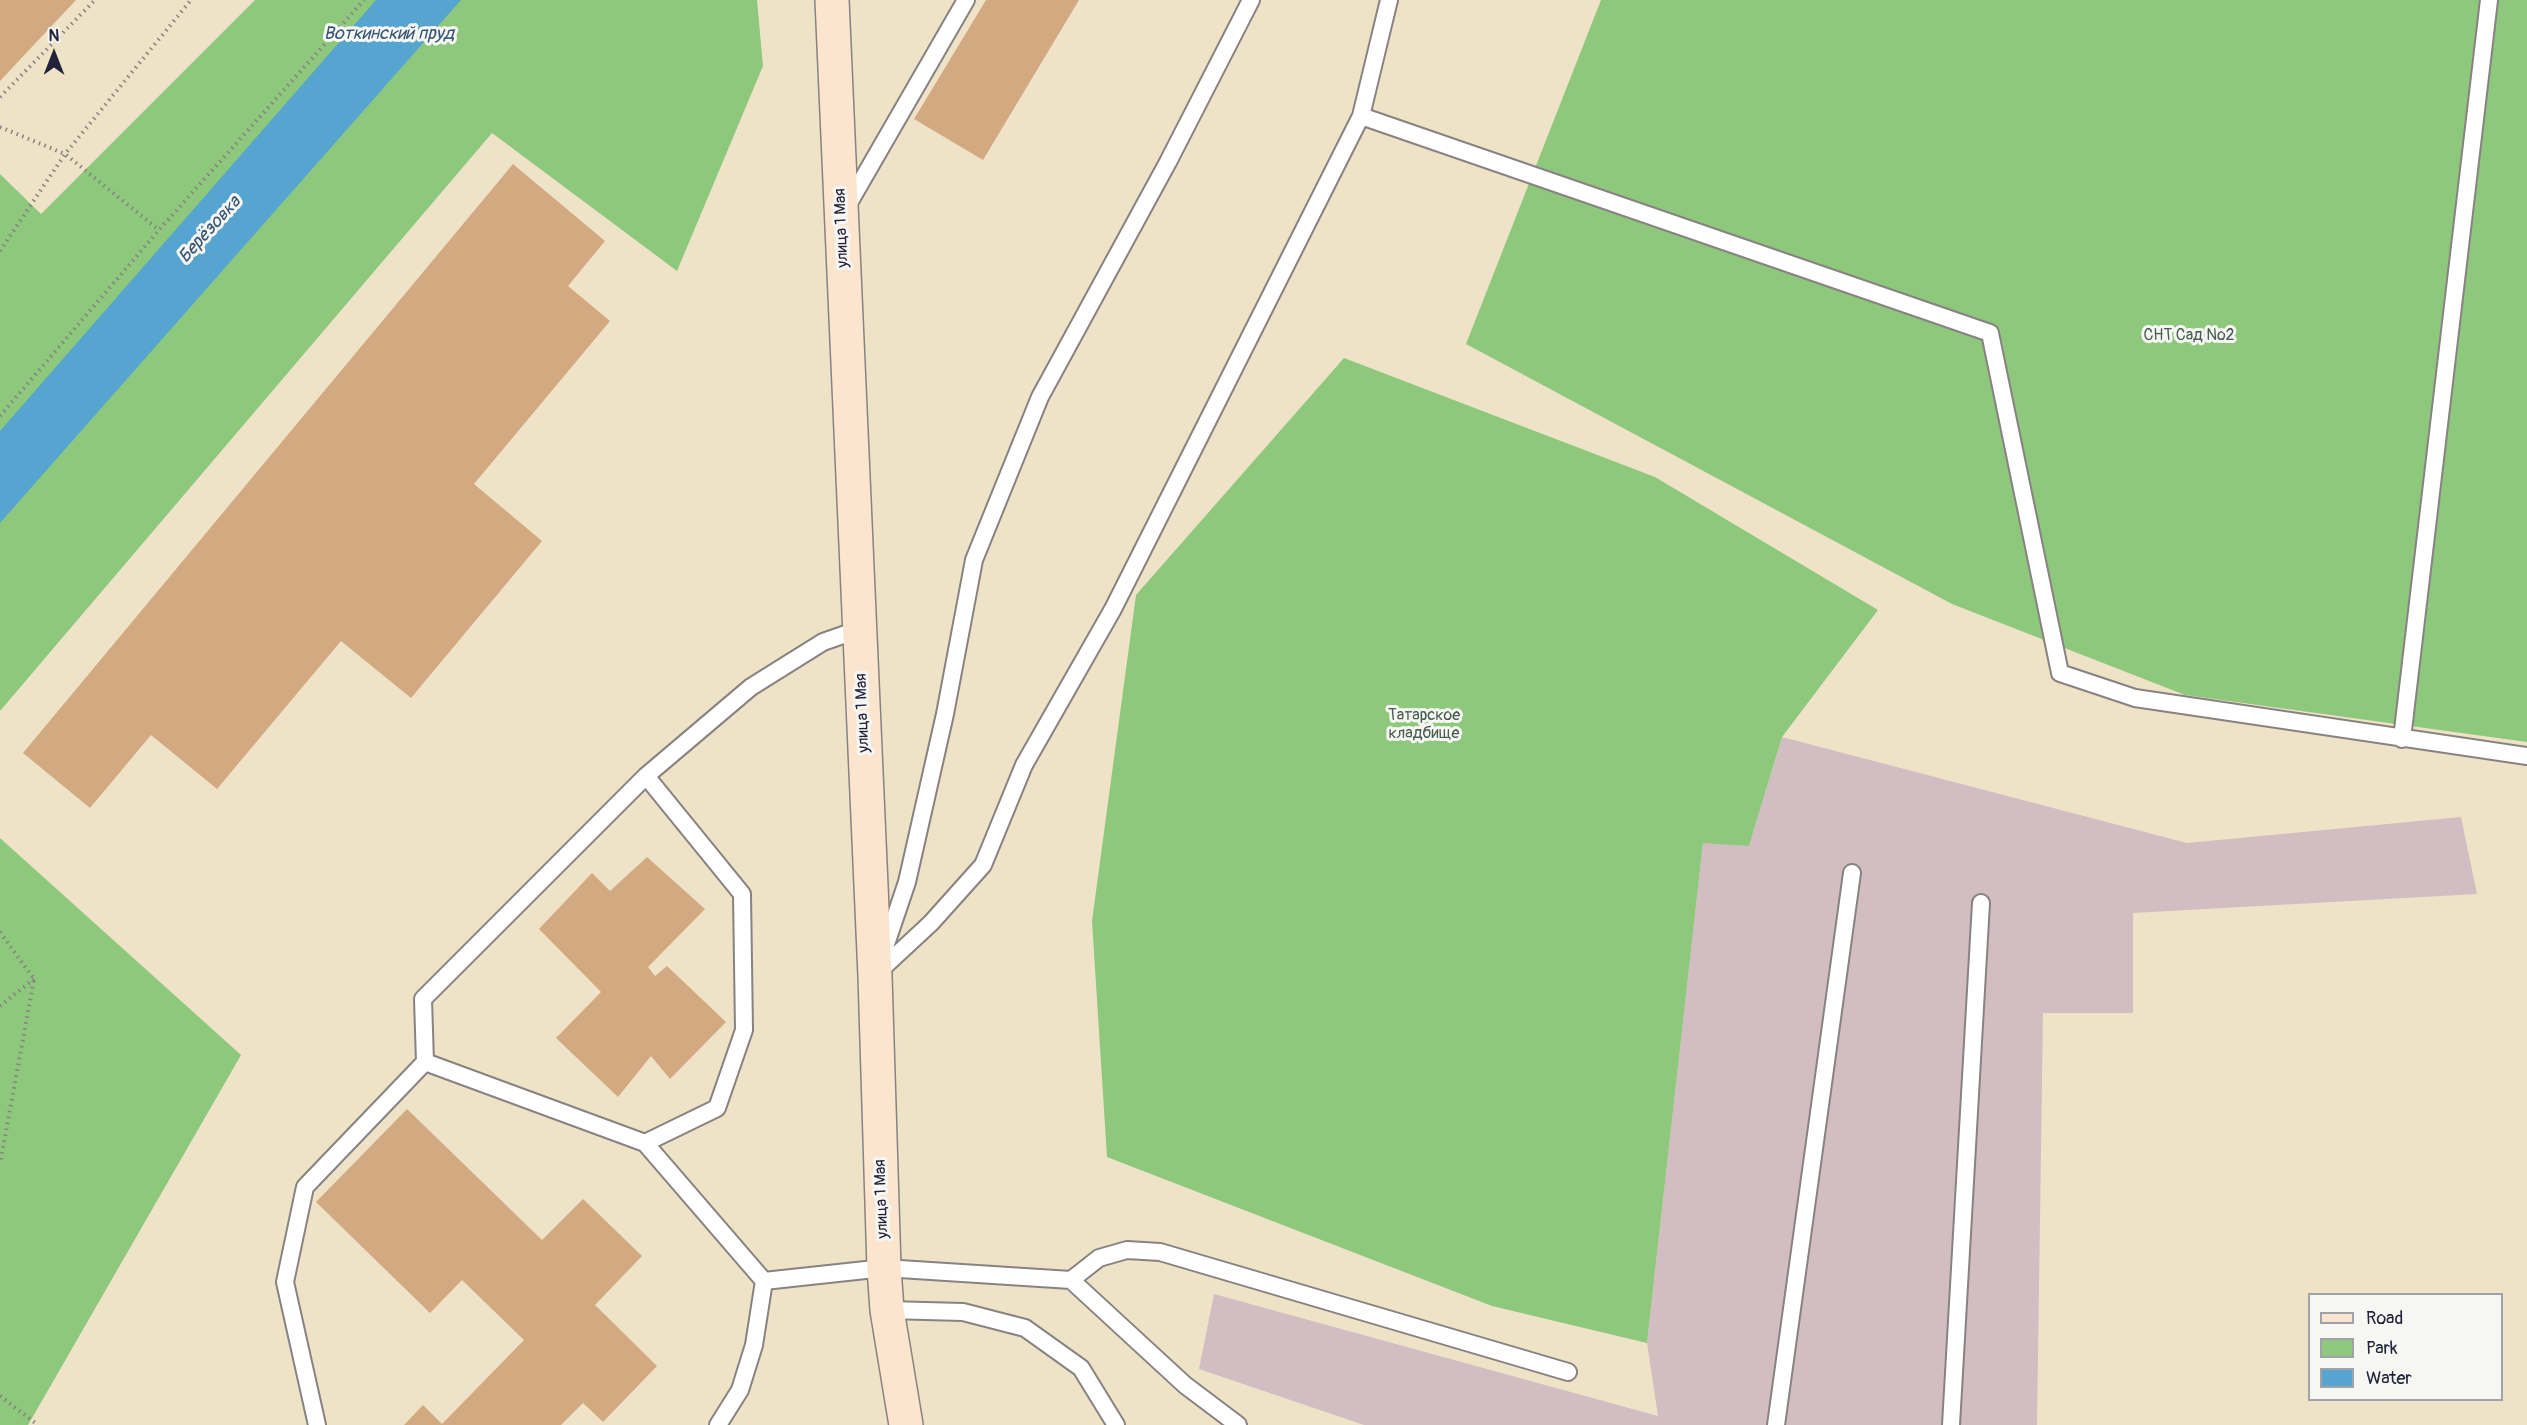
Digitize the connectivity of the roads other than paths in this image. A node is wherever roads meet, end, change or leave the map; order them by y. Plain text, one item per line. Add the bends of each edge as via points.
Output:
1 (832, 0) edge
2 (966, 0) edge
3 (1251, 0) edge
4 (1389, 0) edge
5 (2489, 0) edge
6 (1361, 116) junction
7 (841, 216) junction
8 (860, 629) junction
9 (2402, 739) junction
10 (2527, 756) edge
11 (646, 776) junction
12 (1852, 873) dead end
13 (1982, 903) dead end
14 (875, 976) junction
15 (425, 1062) junction
16 (645, 1143) junction
17 (884, 1268) junction
18 (1071, 1280) junction
19 (764, 1281) junction
20 (887, 1310) junction
21 (1568, 1372) dead end
22 (317, 1425) edge
23 (718, 1425) edge
24 (906, 1425) edge
25 (1116, 1425) edge
26 (1238, 1425) edge
27 (1776, 1425) edge
28 (1951, 1425) edge

1 - 7 main road, улица 1 Мая
2 - 7 lane
3 - 14 lane via 1040,397 974,560 907,882
4 - 6 lane
5 - 9 lane
6 - 9 lane via 1990,333 2060,673 2135,698
6 - 14 lane via 1113,609 1024,765 983,865 931,923
7 - 8 main road, улица 1 Мая
8 - 11 lane via 823,642 751,687
8 - 14 main road, улица 1 Мая
9 - 10 lane
11 - 15 lane via 423,999
11 - 16 lane via 742,894 744,1030 717,1108
12 - 27 lane
13 - 28 lane
14 - 17 main road, улица 1 Мая
15 - 16 lane
15 - 22 lane via 305,1187 285,1282
16 - 19 lane
17 - 18 lane
17 - 19 lane
17 - 20 main road, улица 1 Мая
18 - 21 lane via 1100,1258 1127,1250 1160,1252
18 - 26 lane via 1185,1385
19 - 23 lane via 754,1345 740,1390
20 - 24 main road, улица 1 Мая
20 - 25 lane via 963,1312 1025,1328 1081,1368

